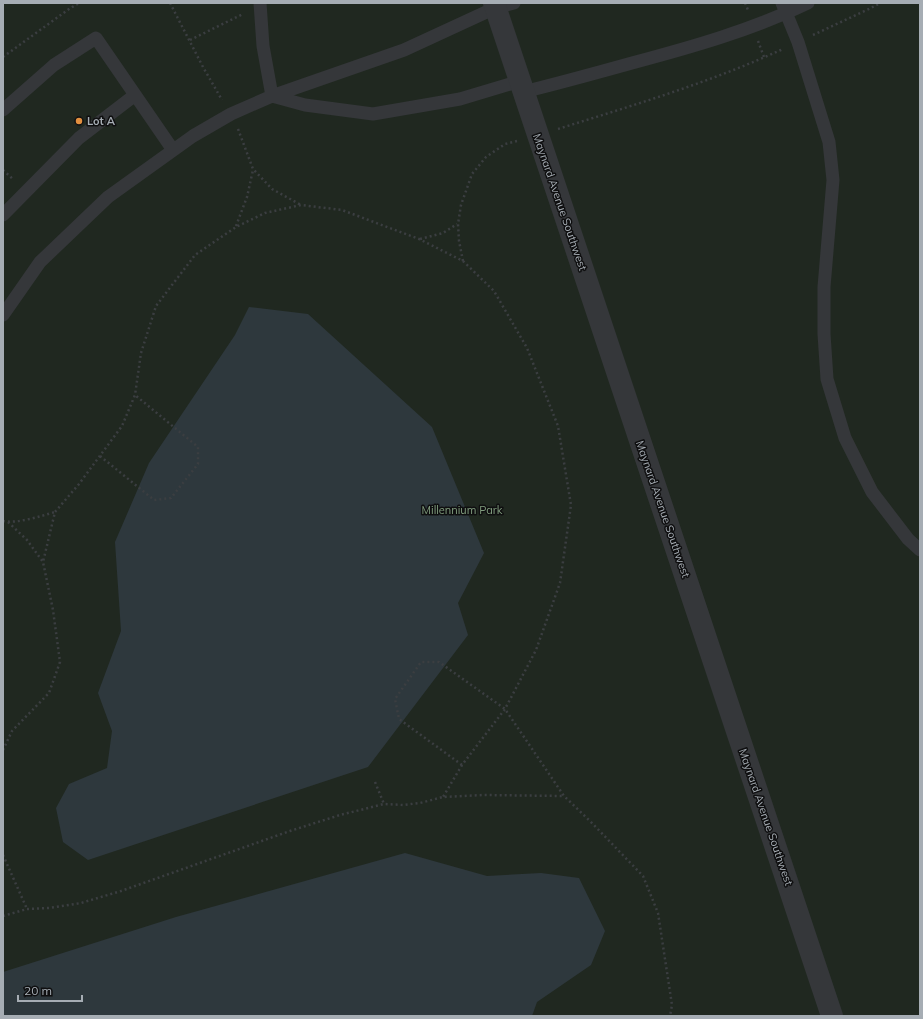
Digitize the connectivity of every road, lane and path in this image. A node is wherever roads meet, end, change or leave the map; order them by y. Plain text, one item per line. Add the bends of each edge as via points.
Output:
1 (79, 3) edge
2 (170, 3) edge
3 (808, 3) edge
4 (880, 3) edge
5 (260, 4) edge
6 (501, 5) edge
7 (784, 8) edge
8 (798, 42) junction
9 (3, 57) edge
10 (522, 87) junction
11 (135, 95) junction
12 (272, 96) junction
13 (3, 110) edge
14 (538, 135) junction
15 (173, 150) junction
16 (301, 205) junction
17 (3, 216) edge
18 (458, 224) junction
19 (236, 226) junction
20 (419, 239) junction
21 (463, 262) junction
22 (3, 315) edge
23 (135, 395) junction
24 (100, 456) junction
25 (55, 512) junction
26 (3, 521) edge
27 (8, 522) junction
28 (920, 550) edge
29 (43, 562) junction
30 (505, 709) junction
31 (3, 750) edge
32 (462, 765) junction
33 (375, 782) dead end
34 (564, 796) junction
35 (443, 797) junction
36 (384, 804) junction
37 (3, 855) edge
38 (27, 909) junction
39 (3, 916) edge
40 (670, 1016) edge
41 (832, 1016) edge

1 - 9 path
2 - 5 path via 190,40
3 - 7 lane
4 - 8 path
5 - 12 lane via 263,46
6 - 10 street, Maynard Avenue Southwest
6 - 12 lane via 404,50
7 - 8 lane
7 - 10 lane via 753,26 676,51
8 - 14 path via 688,87
8 - 28 lane via 829,142 833,180 824,287 827,379 845,438 872,492 908,540
10 - 12 lane via 373,114 305,105
10 - 14 street, Maynard Avenue Southwest
11 - 13 lane via 96,38 54,65
11 - 15 lane
11 - 17 lane via 79,138
12 - 15 lane via 231,114
14 - 18 path via 505,144 486,157 472,174 461,205
14 - 41 street, Maynard Avenue Southwest
15 - 22 lane via 108,196 40,262
16 - 19 path via 265,213
16 - 19 path via 272,189 253,169 247,197
16 - 20 path via 342,210
18 - 20 path via 443,233
18 - 21 path
19 - 23 path via 195,255 156,306 141,353
20 - 21 path
21 - 30 path via 494,291 527,348 558,426 571,505 560,583 536,650
23 - 24 path via 122,426
23 - 24 path via 198,447 198,464 171,498 154,500
24 - 25 path
25 - 27 path
25 - 29 path
26 - 27 path
27 - 29 path via 27,540
29 - 31 path via 60,662 49,693 12,731
30 - 32 path
30 - 32 path via 439,662 421,662 395,699 399,719
30 - 34 path
32 - 35 path
33 - 36 path
34 - 35 path
34 - 40 path via 643,876 658,913 672,1005
35 - 36 path via 420,803
36 - 38 path via 290,831 121,891 81,902
37 - 38 path
38 - 39 path

